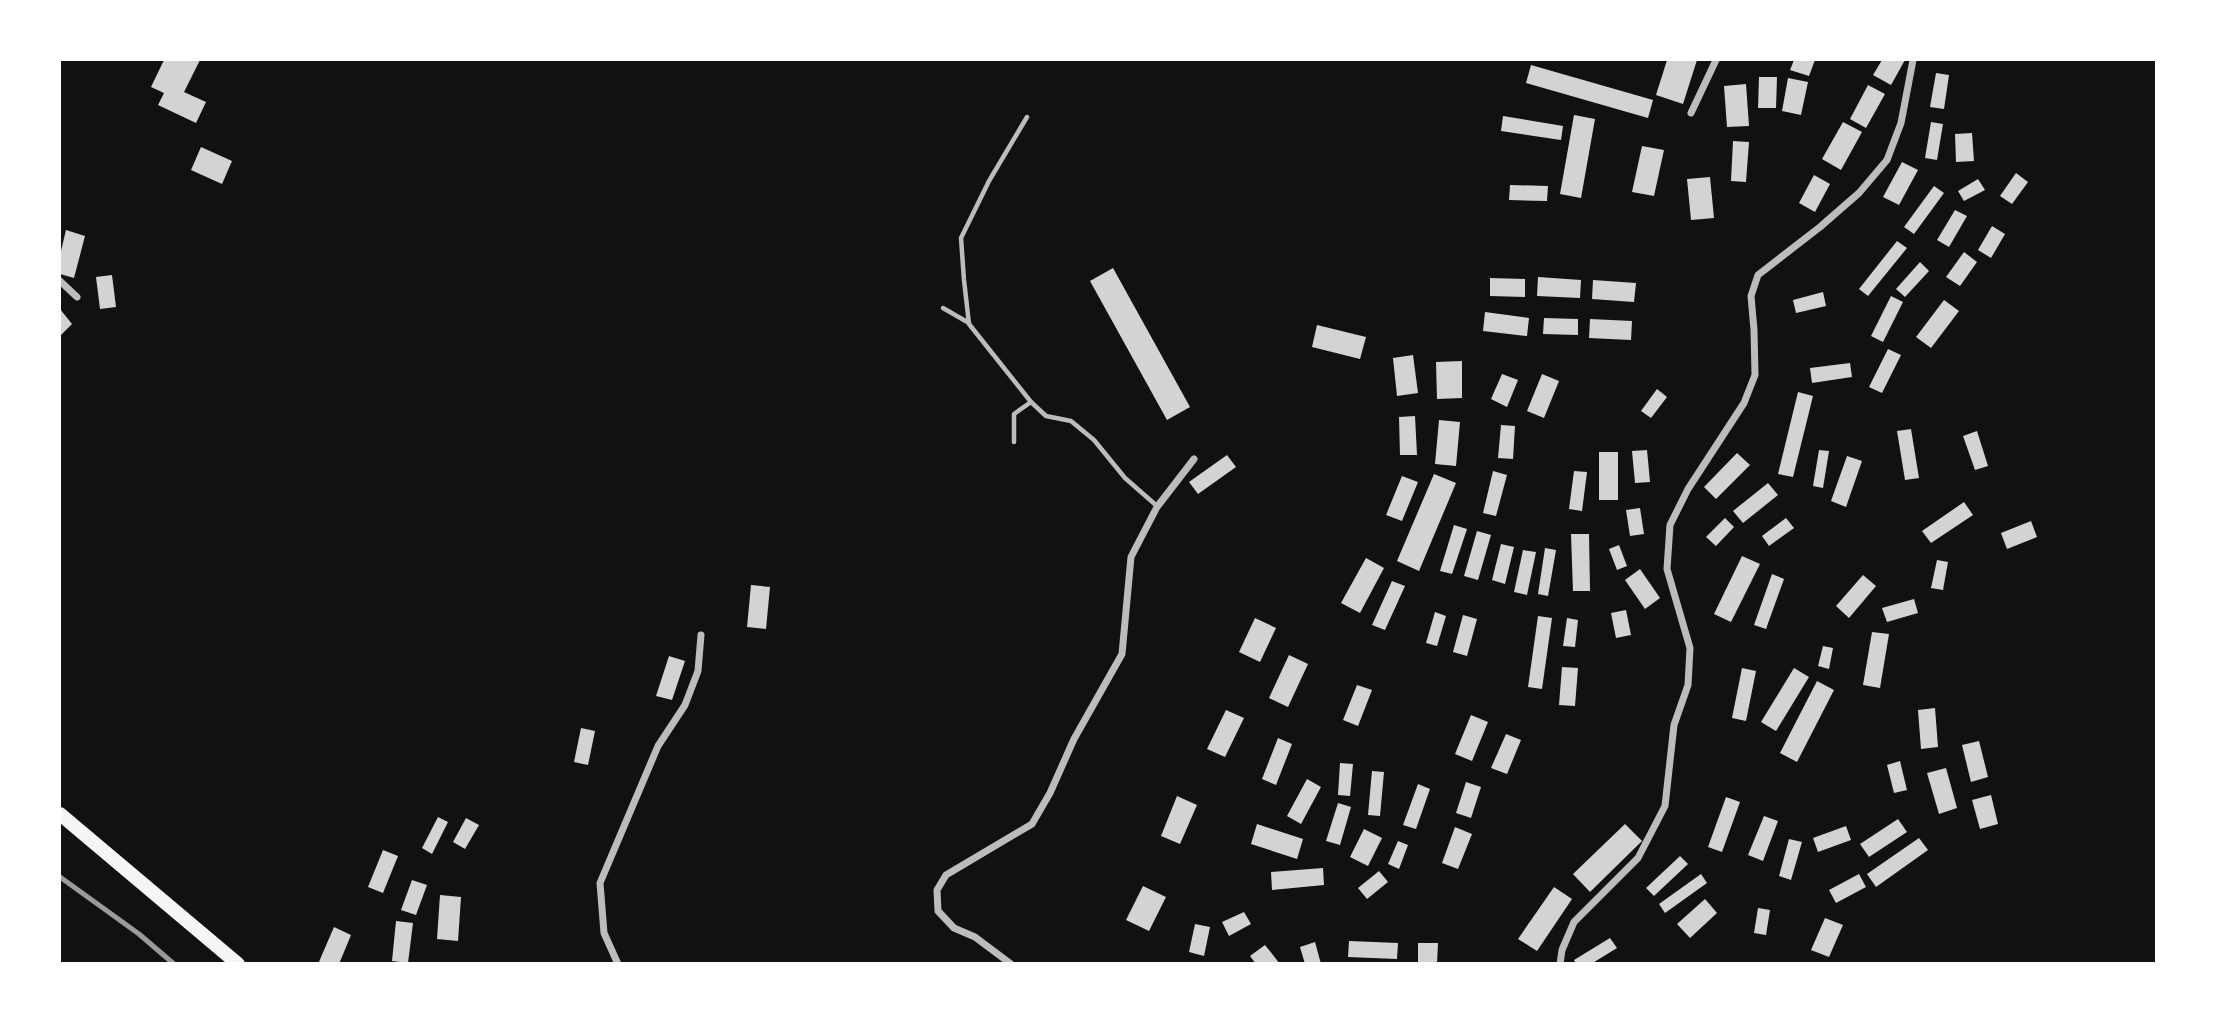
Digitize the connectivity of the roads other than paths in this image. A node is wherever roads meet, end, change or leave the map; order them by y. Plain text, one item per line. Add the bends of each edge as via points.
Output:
1 (1716, 60) edge
2 (1913, 60) edge
3 (1691, 113) dead end
4 (1027, 117) dead end
5 (60, 281) edge
6 (77, 297) dead end
7 (943, 309) dead end
8 (970, 324) junction
9 (1031, 402) junction
10 (1014, 442) dead end
11 (1194, 459) dead end
12 (1157, 507) junction
13 (701, 635) dead end
14 (60, 814) edge
15 (238, 964) edge
16 (618, 964) edge
17 (1011, 964) edge
18 (1560, 964) edge

1 - 3 street
2 - 18 street via 1901,123 1887,160 1859,193 1758,275 1751,296 1755,375 1744,403 1670,525 1667,569 1690,648 1688,685 1674,725 1665,806 1638,858 1574,922
4 - 8 lane via 961,238
5 - 6 street
7 - 8 lane
8 - 9 lane
9 - 10 lane via 1014,414
9 - 12 lane via 1046,416 1071,421 1094,440
11 - 12 street
12 - 17 street via 1131,556 1122,654 1074,739 1051,793 1032,824 946,875 937,890 938,911 954,928 975,937
13 - 16 street via 698,671 685,705 658,746 600,883 604,933
14 - 15 main road

